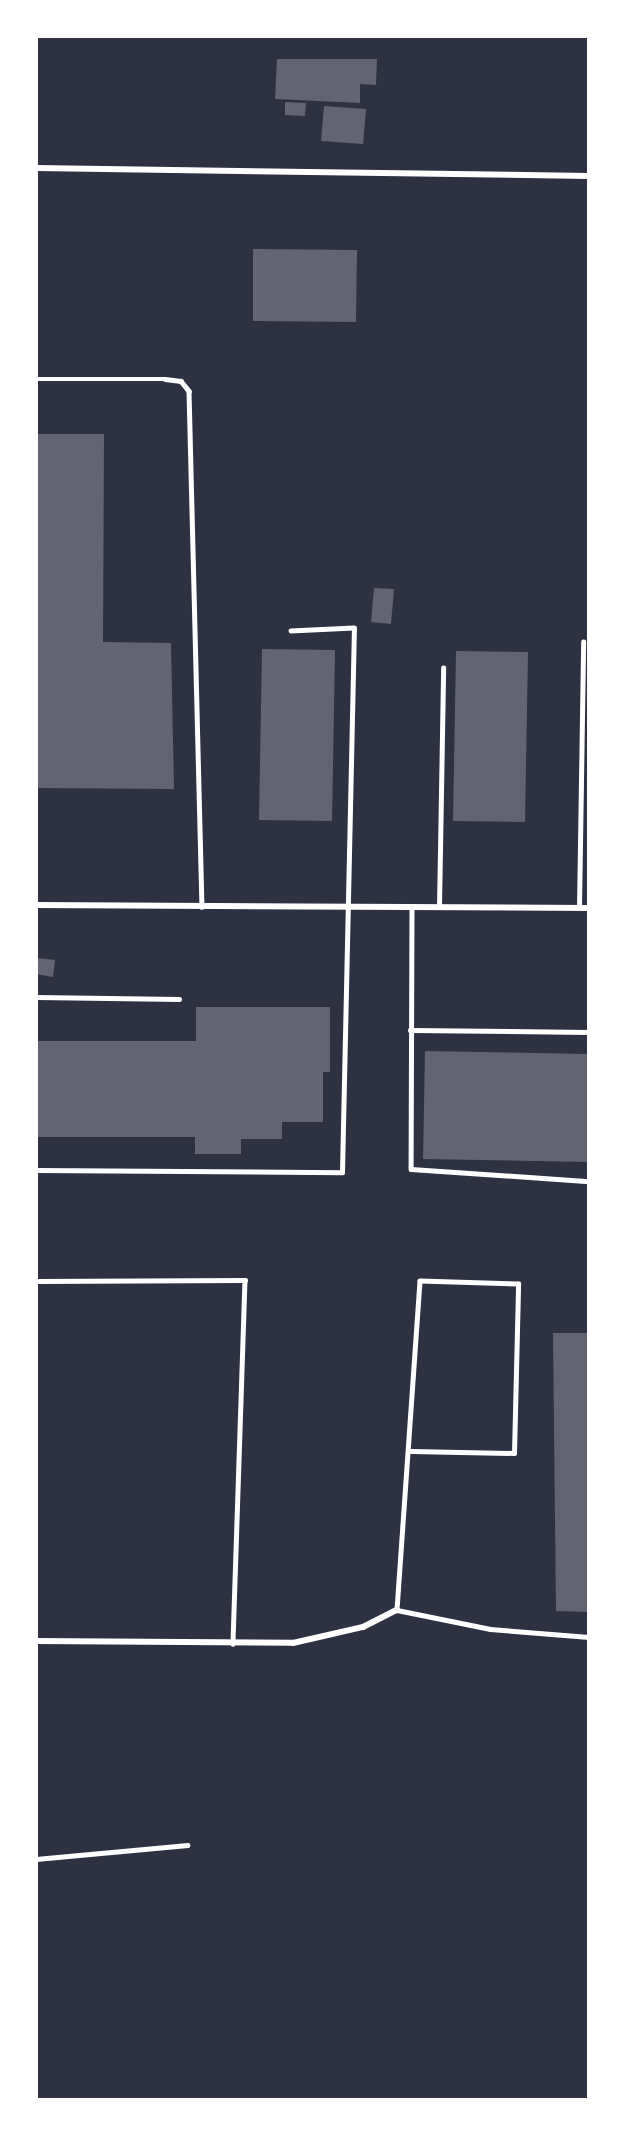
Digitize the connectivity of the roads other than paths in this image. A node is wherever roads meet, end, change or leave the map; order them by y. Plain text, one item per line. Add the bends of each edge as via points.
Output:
1 (36, 168) edge
2 (589, 176) edge
3 (36, 379) edge
4 (291, 631) dead end
5 (583, 642) dead end
6 (442, 668) dead end
7 (36, 905) edge
8 (412, 907) junction
9 (439, 907) junction
10 (202, 908) junction
11 (347, 908) junction
12 (579, 908) junction
13 (589, 908) edge
14 (36, 998) edge
15 (179, 999) dead end
16 (410, 1030) junction
17 (589, 1032) edge
18 (36, 1170) edge
19 (589, 1181) edge
20 (36, 1281) edge
21 (411, 1451) junction
22 (397, 1610) junction
23 (589, 1637) edge
24 (36, 1641) edge
25 (233, 1644) junction
26 (187, 1845) dead end
27 (36, 1859) edge

1 - 2 street
3 - 10 lane via 165,379 181,381 189,391
4 - 11 lane via 354,628
5 - 12 lane
6 - 9 lane
7 - 10 street
8 - 9 street
8 - 11 street
8 - 16 lane
9 - 12 street
10 - 11 street
11 - 18 lane via 342,1172
12 - 13 street
14 - 15 lane
16 - 17 lane
16 - 19 lane via 411,1170
20 - 25 lane via 245,1280
21 - 21 lane via 420,1281 518,1284 514,1453
21 - 22 lane
22 - 23 lane via 490,1629
22 - 25 street via 325,1638
24 - 25 street
26 - 27 lane

